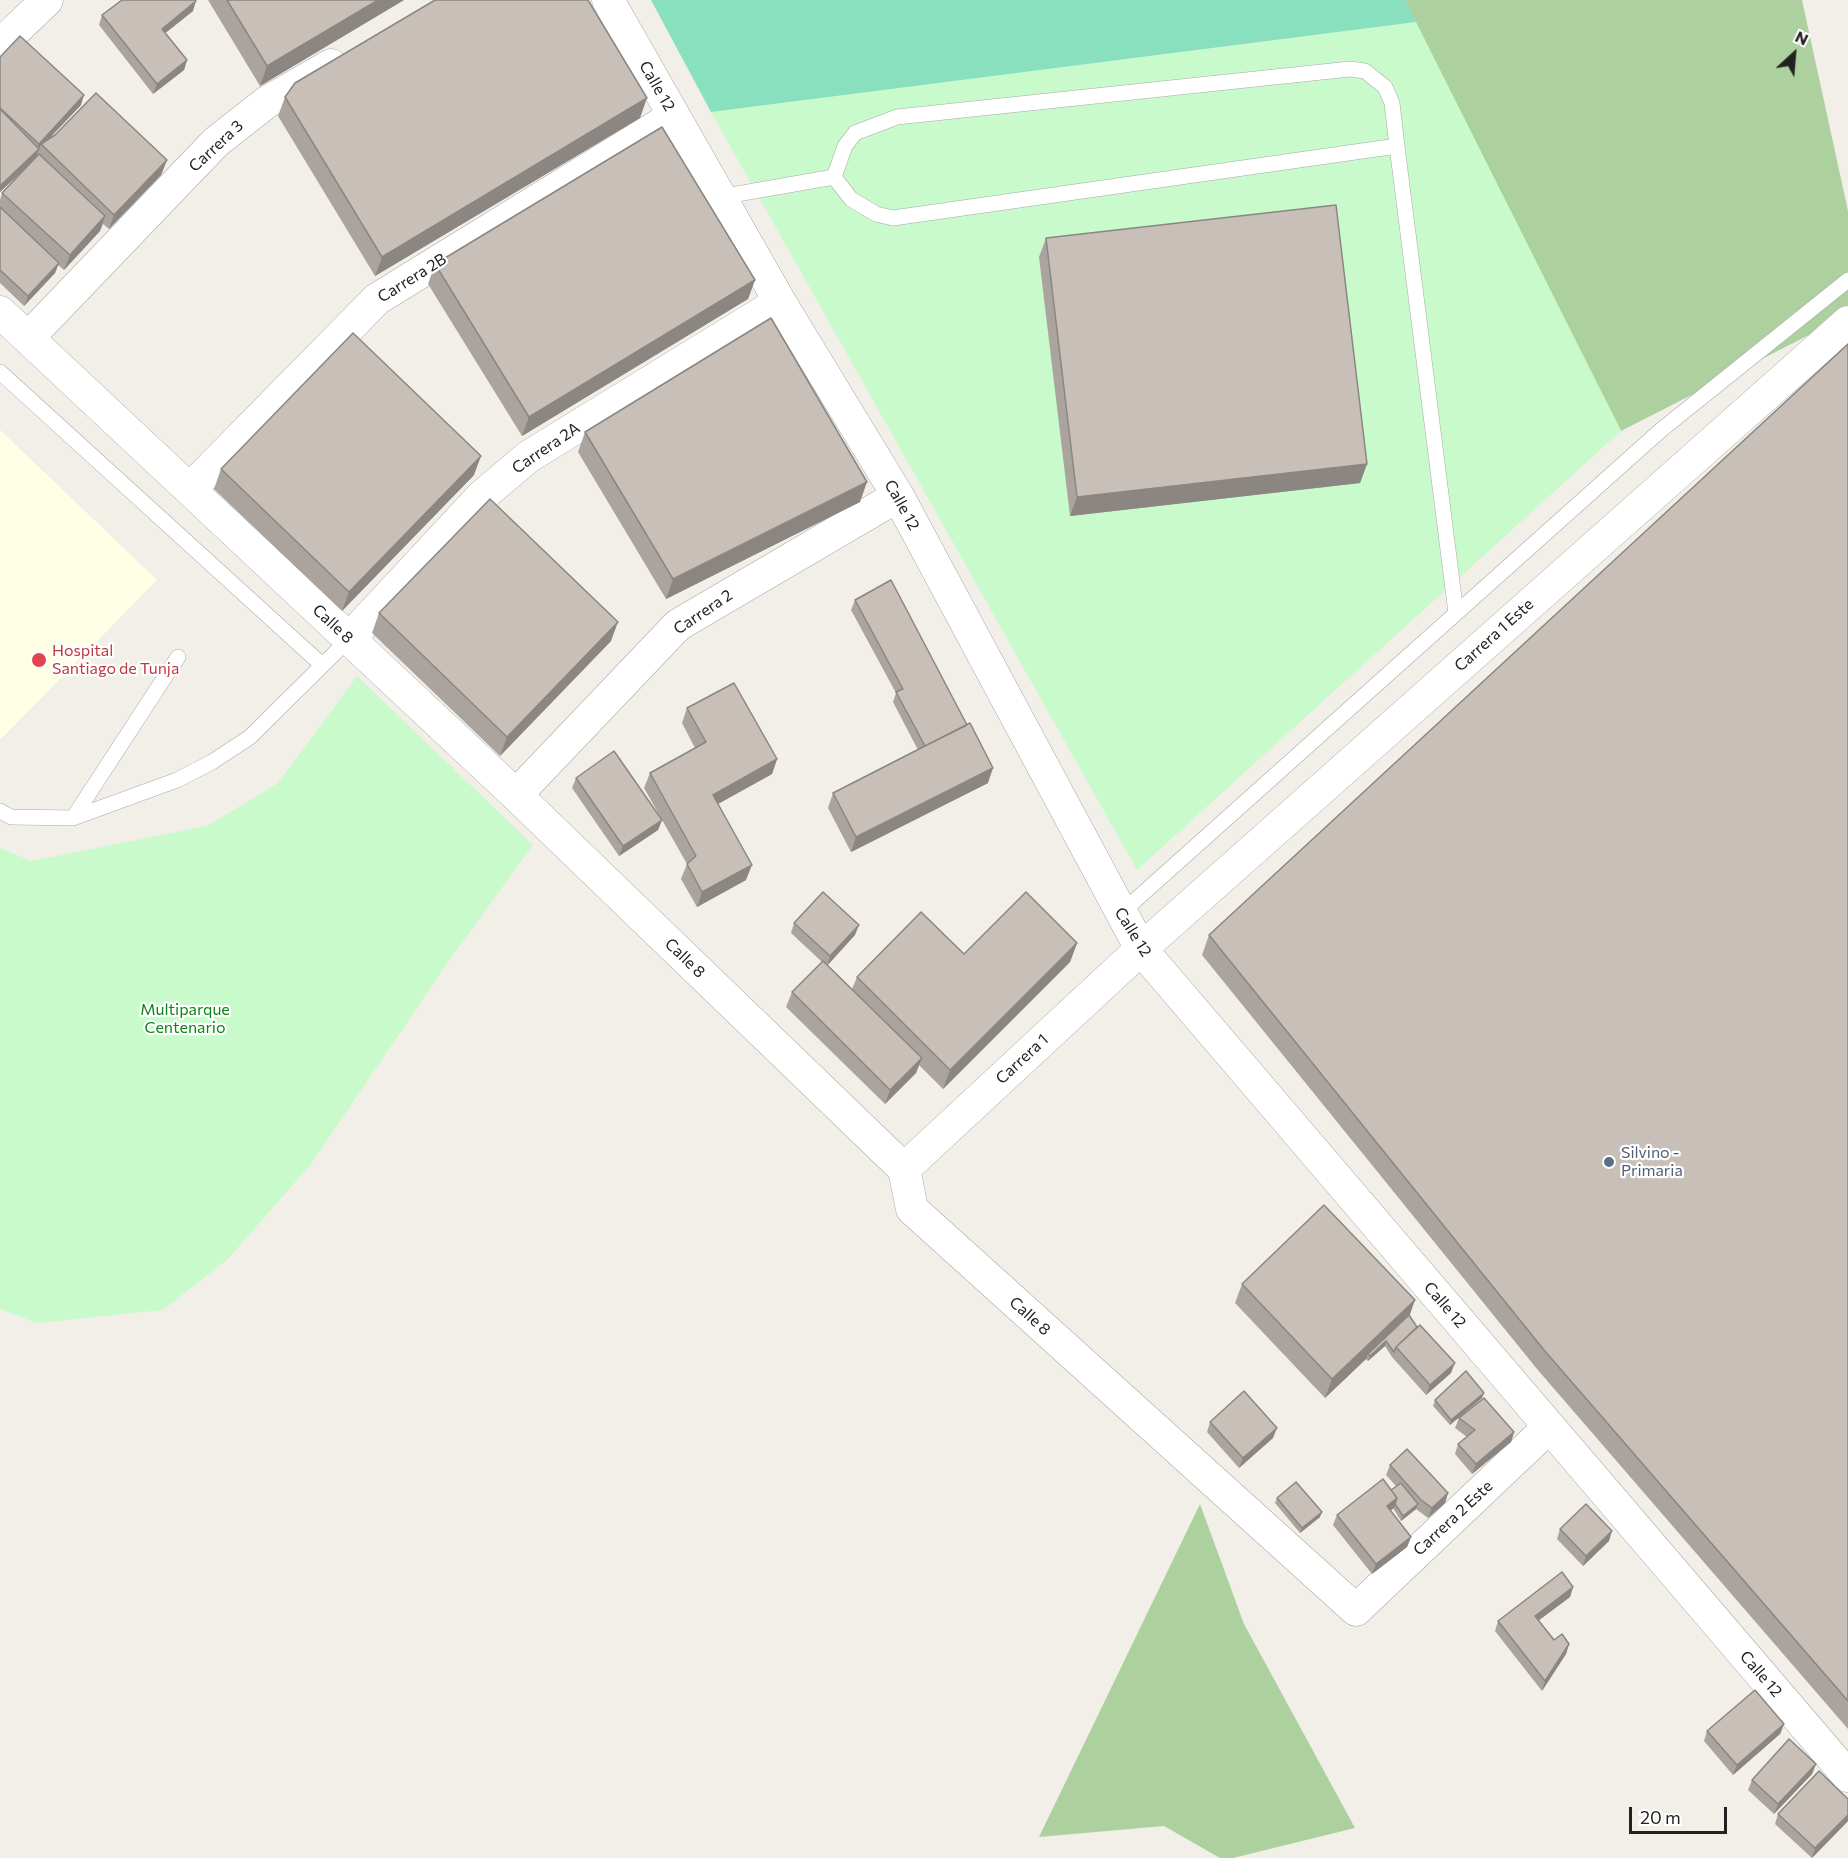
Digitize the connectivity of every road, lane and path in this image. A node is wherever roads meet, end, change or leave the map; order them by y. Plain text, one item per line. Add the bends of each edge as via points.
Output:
1 (47, 0) edge
2 (608, 0) edge
3 (0, 45) edge
4 (359, 48) edge
5 (674, 116) junction
6 (1397, 146) junction
7 (834, 177) junction
8 (720, 197) junction
9 (1848, 280) edge
10 (780, 302) junction
11 (1848, 322) edge
12 (13, 328) edge
13 (0, 372) edge
14 (189, 489) junction
15 (898, 496) junction
16 (1455, 613) junction
17 (349, 639) junction
18 (178, 657) dead end
19 (322, 665) junction
20 (516, 795) junction
21 (0, 812) edge
22 (73, 818) junction
23 (1121, 913) junction
24 (1141, 949) junction
25 (904, 1169) junction
26 (1549, 1427) junction
27 (1356, 1610) joint
28 (1848, 1776) edge

1 - 3 street
2 - 5 street, Calle 12
4 - 12 street, Carrera 3 via 267,102 216,142
5 - 8 street, Calle 12
5 - 14 street, Carrera 2B via 377,299
6 - 7 lane via 894,218 876,214 851,199
6 - 7 lane via 1392,103 1385,87 1365,71 1350,69 897,117 855,133
6 - 16 lane
7 - 8 lane
8 - 10 street, Calle 12
9 - 16 lane via 1661,430
10 - 15 street, Calle 12
10 - 17 street, Carrera 2A via 528,457 482,496
11 - 24 street, Carrera 1 Este
12 - 14 street, Calle 8
13 - 19 lane
14 - 17 street, Calle 8
15 - 20 street, Carrera 2 via 678,625
15 - 23 street, Calle 12
16 - 23 lane
17 - 19 lane
17 - 20 street, Calle 8
18 - 22 lane
19 - 22 lane via 250,737 212,762 177,780
20 - 25 street, Calle 8
21 - 22 lane via 11,817
23 - 24 street, Calle 12
24 - 25 street, Carrera 1
24 - 26 street, Calle 12
25 - 27 street, Calle 8 via 912,1209
26 - 27 street, Carrera 2 Este
26 - 28 street, Calle 12

